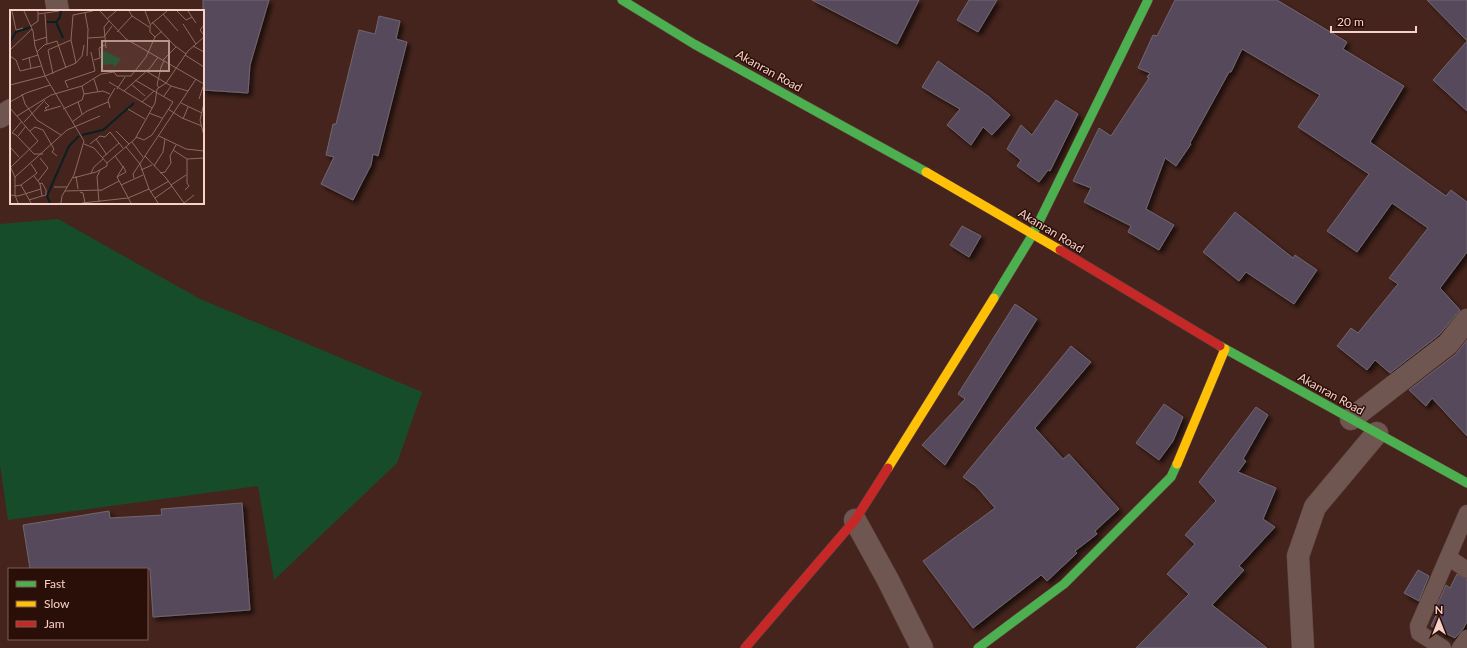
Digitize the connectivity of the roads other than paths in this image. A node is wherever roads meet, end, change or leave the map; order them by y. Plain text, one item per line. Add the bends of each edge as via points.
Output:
1 (56, 0) edge
2 (622, 0) edge
3 (1148, 0) edge
4 (58, 10) edge
5 (10, 111) edge
6 (0, 117) edge
7 (1033, 234) junction
8 (1467, 320) edge
9 (1224, 349) junction
10 (1351, 419) junction
11 (1377, 434) junction
12 (1467, 484) edge
13 (1467, 513) edge
14 (855, 520) junction
15 (1448, 557) junction
16 (1467, 570) edge
17 (1467, 638) edge
18 (745, 648) edge
19 (922, 648) edge
20 (978, 648) edge
21 (1303, 648) edge
22 (1443, 648) edge
23 (1460, 648) edge

1 - 4 street
2 - 7 street, Akanran Road via 694,44 916,166
3 - 7 street
5 - 6 street
7 - 9 street, Akanran Road
7 - 14 street
8 - 10 street via 1448,344
9 - 10 street, Akanran Road
9 - 20 street via 1171,477 1064,584
10 - 11 street, Akanran Road
11 - 12 street, Akanran Road
11 - 21 street via 1315,507 1298,556
13 - 15 lane
14 - 18 street
14 - 19 street
15 - 16 lane
15 - 22 lane via 1418,626 1419,633
17 - 23 lane

